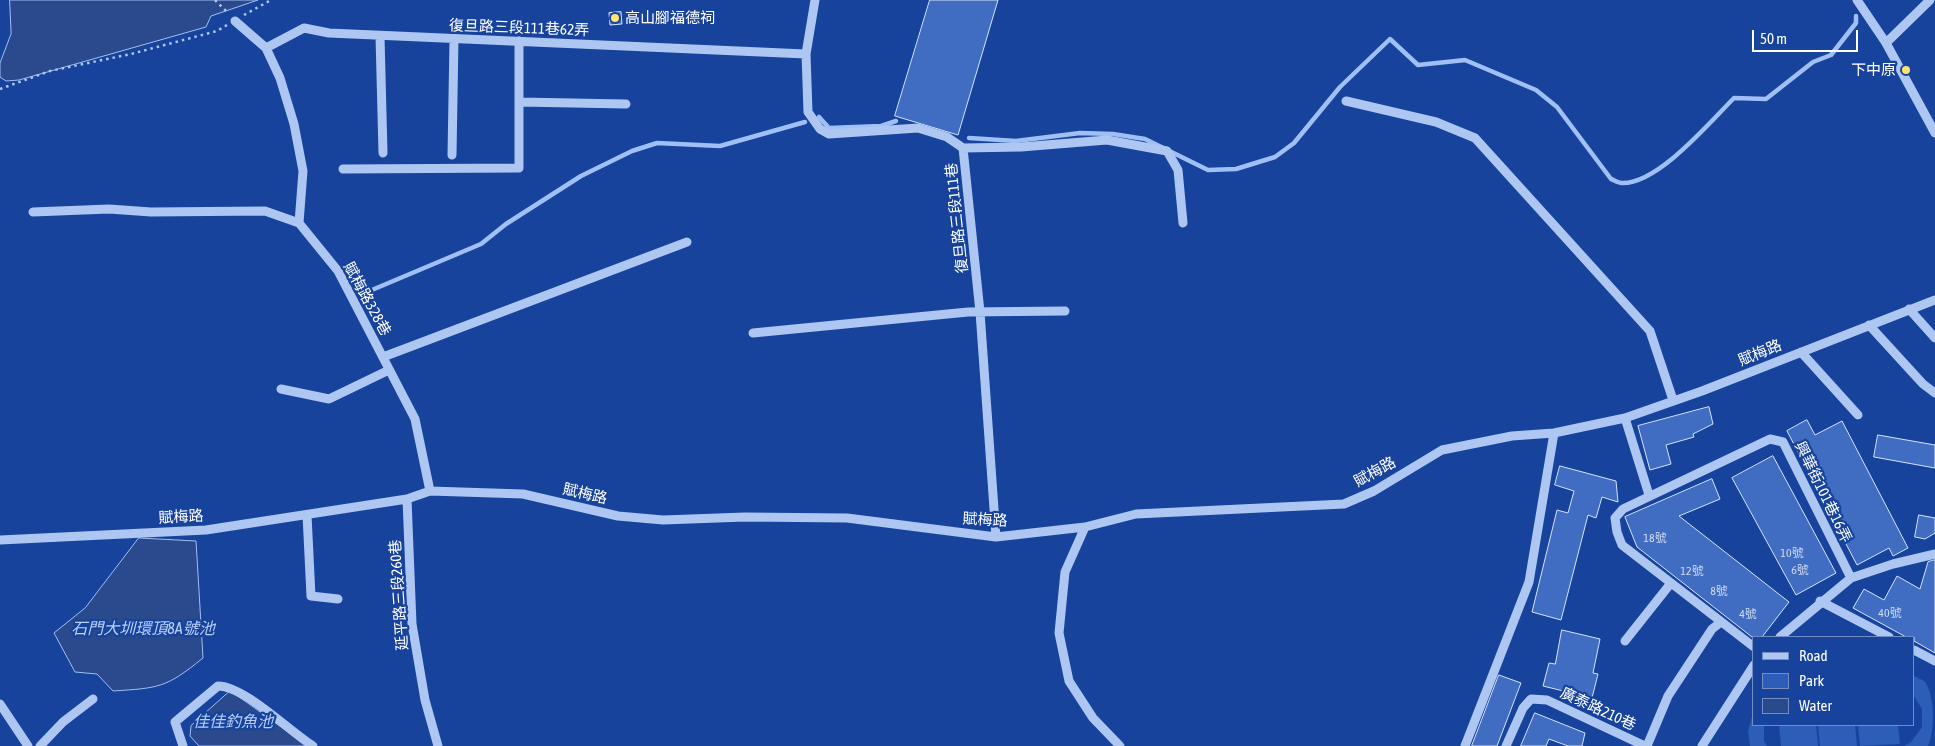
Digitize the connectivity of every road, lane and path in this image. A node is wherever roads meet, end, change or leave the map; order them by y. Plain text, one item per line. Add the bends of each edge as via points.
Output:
1 (215, 0) edge
2 (271, 0) edge
3 (815, 0) edge
4 (1857, 0) edge
5 (1930, 0) edge
6 (235, 21) junction
7 (380, 36) junction
8 (454, 39) junction
9 (519, 41) junction
10 (1886, 43) junction
11 (266, 48) junction
12 (806, 54) junction
13 (0, 89) edge
14 (1346, 101) dead end
15 (519, 102) junction
16 (626, 104) dead end
17 (1935, 133) edge
18 (963, 148) junction
19 (383, 154) dead end
20 (452, 155) dead end
21 (344, 169) dead end
22 (33, 212) dead end
23 (299, 223) junction
24 (1183, 223) dead end
25 (687, 242) dead end
26 (1935, 300) edge
27 (1908, 309) junction
28 (1065, 311) dead end
29 (980, 312) junction
30 (1869, 325) junction
31 (753, 333) dead end
32 (1935, 338) edge
33 (1801, 352) junction
34 (384, 357) junction
35 (389, 370) junction
36 (281, 389) dead end
37 (1935, 393) edge
38 (1673, 400) junction
39 (1858, 415) dead end
40 (1625, 418) junction
41 (1554, 434) junction
42 (430, 491) junction
43 (1649, 495) junction
44 (406, 500) junction
45 (307, 515) junction
46 (1085, 527) junction
47 (996, 537) junction
48 (0, 540) edge
49 (1935, 554) edge
50 (1851, 578) junction
51 (1671, 583) junction
52 (338, 599) dead end
53 (1820, 602) junction
54 (1721, 622) junction
55 (1781, 636) edge
56 (1887, 636) edge
57 (1626, 642) dead end
58 (1752, 645) edge
59 (1915, 651) edge
60 (1935, 662) edge
61 (1752, 668) edge
62 (92, 699) dead end
63 (0, 704) edge
64 (28, 746) edge
65 (40, 746) edge
66 (183, 746) edge
67 (313, 746) edge
68 (438, 746) edge
69 (1120, 746) edge
70 (1465, 746) edge
71 (1506, 746) edge
72 (1646, 746) edge
73 (1702, 746) edge

1 - 6 path
2 - 6 path
3 - 12 street, 復旦路三段111巷
4 - 10 street
5 - 10 street
6 - 11 street
6 - 13 path via 217,31 50,71
7 - 8 street, 復旦路三段111巷62弄
7 - 11 street, 復旦路三段111巷62弄 via 329,34 304,28
7 - 19 street
8 - 9 street, 復旦路三段111巷62弄
8 - 20 street
9 - 12 street, 復旦路三段111巷62弄
9 - 15 street
10 - 17 street
11 - 23 street via 280,78 294,124 303,171
12 - 18 street, 復旦路三段111巷 via 808,112 820,130 829,134 918,128 947,137
14 - 38 street via 1436,122 1475,138 1650,330
15 - 16 street
15 - 21 street via 519,168
18 - 24 street via 1107,140 1166,151 1178,170
18 - 29 street, 復旦路三段111巷
22 - 23 street via 109,209 265,211
23 - 34 street, 賦梅路328巷 via 338,271
25 - 34 street
26 - 27 street, 賦梅路
27 - 30 street, 賦梅路
27 - 32 street
28 - 29 street
29 - 31 street
29 - 47 street, 復旦路三段111巷
30 - 33 street, 賦梅路
30 - 37 street via 1922,384
33 - 38 street, 賦梅路
33 - 39 street
34 - 35 street, 賦梅路328巷
35 - 36 street via 329,399
35 - 42 street, 賦梅路328巷 via 415,419
38 - 40 street, 賦梅路
40 - 41 street, 賦梅路
40 - 43 street
41 - 46 street, 賦梅路 via 1512,436 1442,450 1374,491 1344,504 1136,514
41 - 70 street via 1529,582
42 - 44 street, 賦梅路
42 - 47 street, 賦梅路 via 523,494 618,516 663,520 847,518
43 - 50 street, 興華街101巷16弄 via 1770,439 1783,442
43 - 51 street via 1623,509 1615,518 1617,532 1622,545
44 - 45 street, 賦梅路
44 - 68 street, 延平路三段260巷 via 412,624 425,700
45 - 48 street, 賦梅路 via 206,530
45 - 52 street via 311,596
46 - 47 street, 賦梅路
46 - 69 street via 1065,572 1060,633 1069,681 1093,718
49 - 50 street
50 - 53 street
51 - 54 street
51 - 57 street
53 - 55 street
53 - 56 street
54 - 58 street
54 - 72 street via 1712,629 1668,696
59 - 60 street
61 - 73 street
62 - 65 street
63 - 64 street
66 - 67 street via 175,722 218,686 228,686 248,697
71 - 72 street, 廣泰路210巷 via 1523,708 1531,699 1547,700

